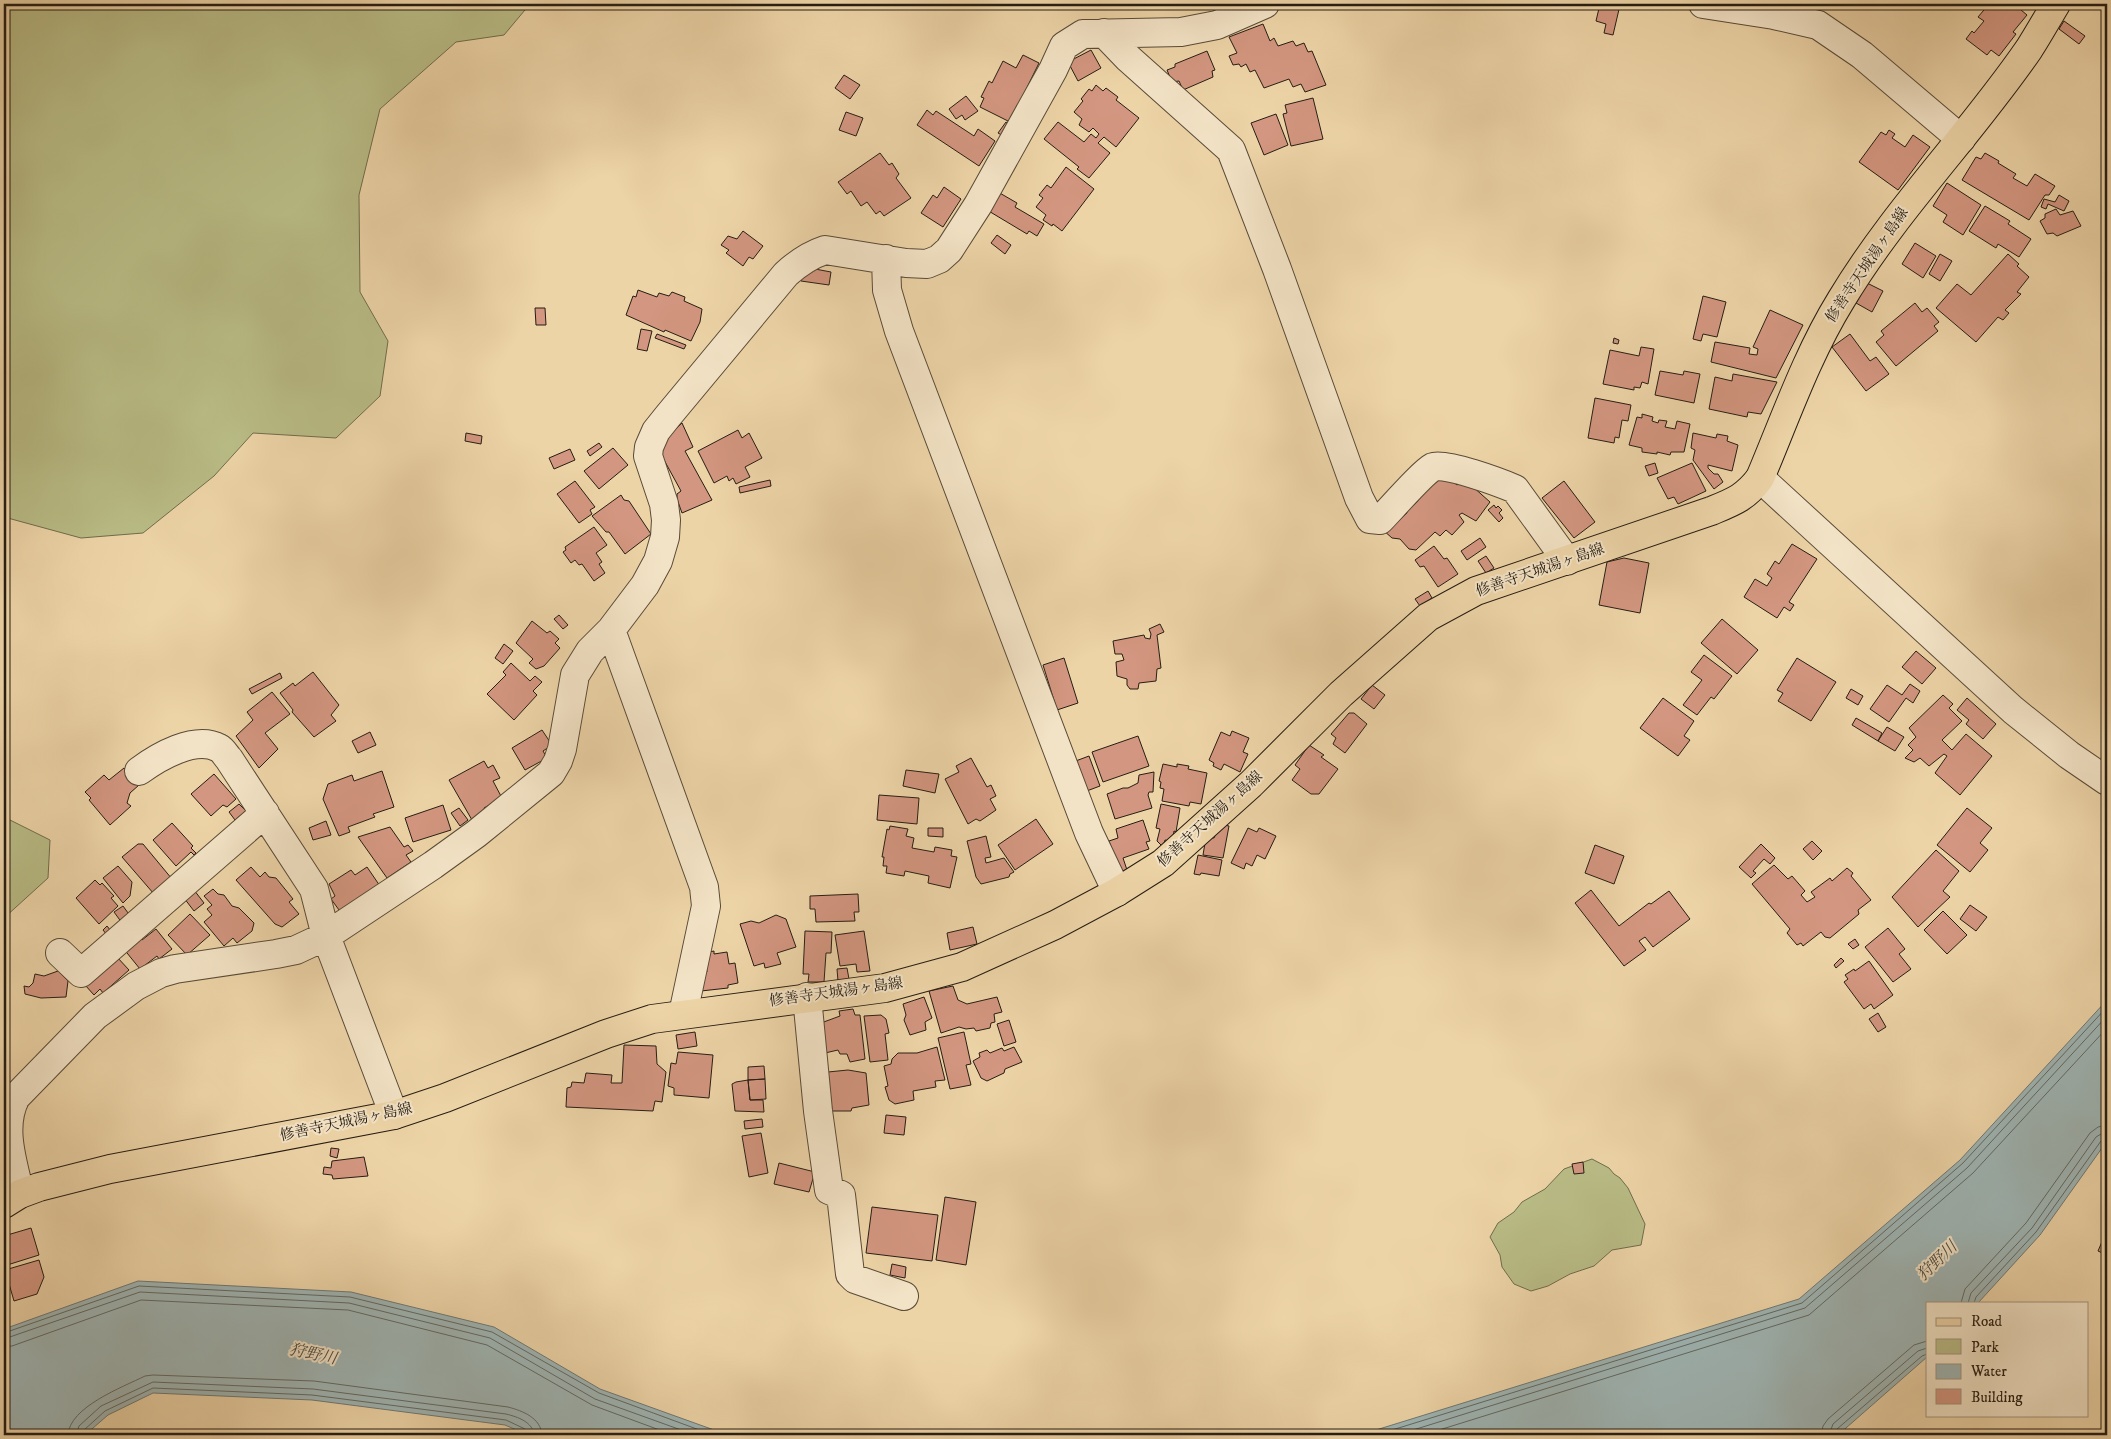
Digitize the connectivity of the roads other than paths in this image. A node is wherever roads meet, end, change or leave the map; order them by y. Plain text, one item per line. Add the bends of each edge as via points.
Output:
1 (1265, 4) edge
2 (1703, 4) edge
3 (2056, 4) edge
4 (1104, 33) junction
5 (1961, 139) junction
6 (886, 259) junction
7 (1760, 478) junction
8 (1567, 561) junction
9 (611, 630) junction
10 (139, 771) dead end
11 (2107, 781) edge
12 (265, 813) junction
13 (1117, 892) junction
14 (326, 936) junction
15 (60, 953) dead end
16 (807, 997) junction
17 (683, 1014) junction
18 (394, 1115) junction
19 (12, 1199) edge
20 (904, 1296) dead end

1 - 4 street via 1217,25 1181,32
2 - 5 street via 1818,25 1862,54
3 - 5 main road, 修善寺天城湯ヶ島線 via 2029,49
4 - 6 street via 1083,34 1064,46 978,205 949,250 928,264
4 - 8 street via 1231,150 1359,498 1370,519 1380,520 1430,468 1442,466 1515,489
5 - 7 main road, 修善寺天城湯ヶ島線 via 1897,218 1841,299 1820,338
6 - 9 street via 825,250 796,265 656,431 648,447 648,456 664,504 665,537 658,561 645,584
6 - 13 street via 887,290 899,331 1085,824
7 - 8 main road, 修善寺天城湯ヶ島線 via 1740,499
7 - 11 street via 2013,710
8 - 13 main road, 修善寺天城湯ヶ島線 via 1476,590 1428,617 1341,694 1251,784 1163,863
9 - 14 street via 590,651 575,675 562,749 551,773 476,834
9 - 17 street via 704,888 706,906
10 - 12 street via 171,752 194,745 219,748 230,759
12 - 14 street via 314,889
12 - 15 street via 81,973
13 - 16 main road, 修善寺天城湯ヶ島線 via 1055,925 962,967 885,988
14 - 18 street
14 - 19 street via 296,950 233,962 193,965 161,973 136,986 95,1016 12,1104 6,1130
16 - 17 main road, 修善寺天城湯ヶ島線
16 - 20 street via 829,1190 842,1195 850,1274 855,1279
17 - 18 main road, 修善寺天城湯ヶ島線 via 652,1018 606,1034 489,1082
18 - 19 main road, 修善寺天城湯ヶ島線 via 110,1169 39,1187

